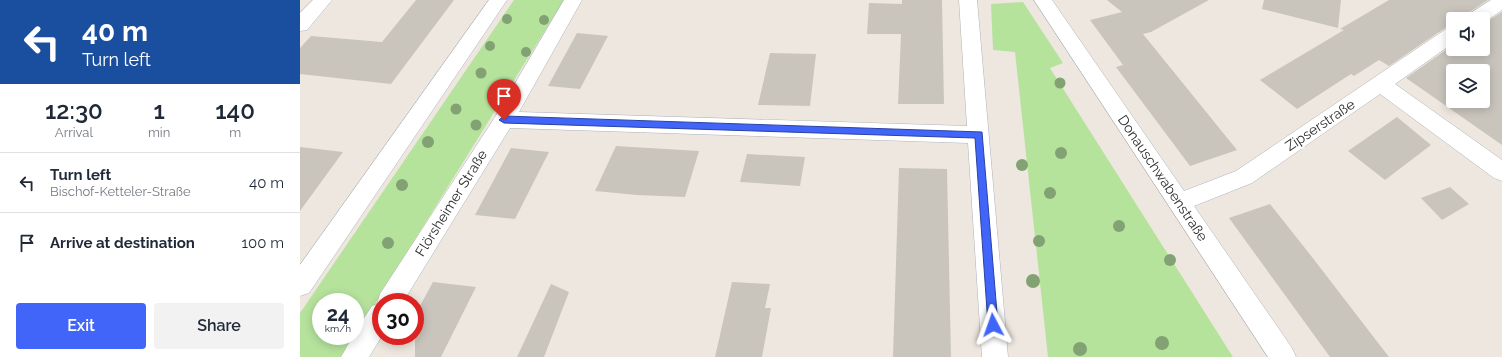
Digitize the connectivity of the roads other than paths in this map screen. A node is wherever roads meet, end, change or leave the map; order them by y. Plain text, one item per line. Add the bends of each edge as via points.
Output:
1 (323, 0) edge
2 (498, 0) edge
3 (573, 0) edge
4 (968, 0) edge
5 (1043, 0) edge
6 (1502, 2) edge
7 (1487, 12) edge
8 (300, 25) edge
9 (1446, 39) edge
10 (1380, 84) junction
11 (504, 120) junction
12 (979, 135) junction
13 (1502, 172) edge
14 (1179, 202) junction
15 (300, 285) edge
16 (395, 293) edge
17 (372, 328) edge
18 (354, 357) edge
19 (995, 357) edge
20 (1283, 357) edge

1 - 8 street
2 - 15 street
3 - 11 street, Flörsheimer Straße
4 - 12 street
5 - 14 street, Donauschwabenstraße
6 - 7 street
9 - 10 street, Zipserstraße
10 - 13 street
10 - 14 street, Zipserstraße via 1244,177
11 - 12 street
11 - 16 street, Flörsheimer Straße
12 - 19 street
14 - 20 street, Donauschwabenstraße
17 - 18 street

